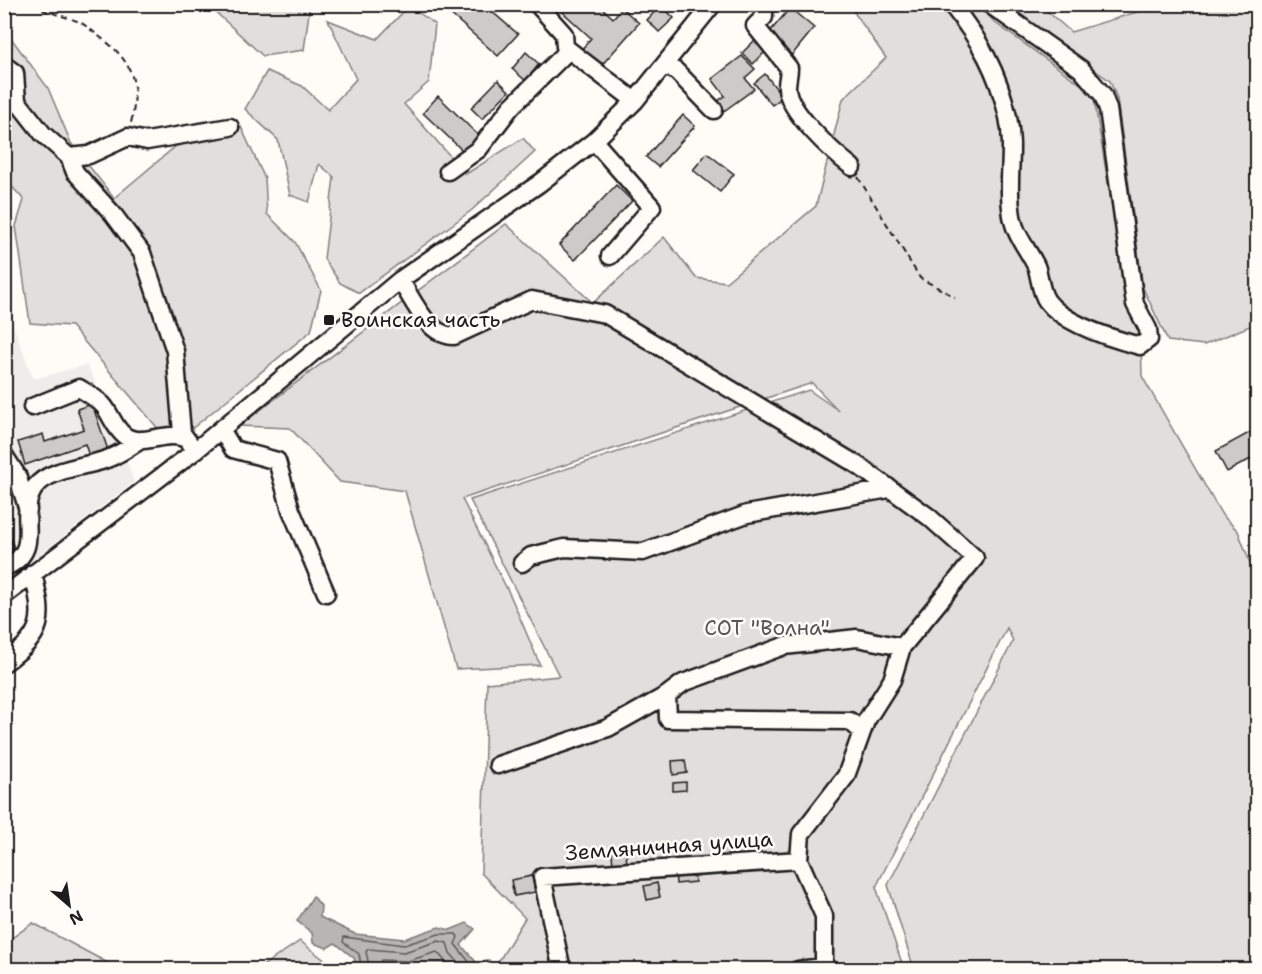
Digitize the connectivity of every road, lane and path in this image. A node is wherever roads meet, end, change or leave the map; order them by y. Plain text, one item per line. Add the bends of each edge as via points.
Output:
1 (33, 4) edge
2 (537, 4) edge
3 (713, 4) edge
4 (759, 4) edge
5 (951, 4) edge
6 (989, 4) edge
7 (569, 50) junction
8 (4, 65) edge
9 (665, 66) junction
10 (635, 102) junction
11 (714, 110) dead end
12 (230, 127) dead end
13 (128, 137) junction
14 (594, 141) junction
15 (69, 157) junction
16 (852, 167) joint
17 (448, 171) dead end
18 (610, 256) dead end
19 (400, 280) junction
20 (956, 297) dead end
21 (32, 407) dead end
22 (221, 429) junction
23 (141, 440) junction
24 (190, 445) junction
25 (4, 455) edge
26 (889, 489) junction
27 (29, 513) junction
28 (522, 564) dead end
29 (4, 567) edge
30 (33, 573) junction
31 (326, 593) dead end
32 (4, 597) edge
33 (902, 647) junction
34 (4, 663) edge
35 (667, 695) junction
36 (862, 732) junction
37 (498, 765) dead end
38 (800, 860) junction
39 (824, 968) edge
40 (562, 969) edge
41 (798, 969) edge

1 - 13 path via 79,22 128,62 135,106
2 - 7 street via 564,34
3 - 9 street
4 - 16 street via 764,8 764,17 755,26 789,68 787,88 791,98 816,135
5 - 6 street via 980,41 992,66 1013,152 1010,206 1015,232 1036,266 1046,300 1067,318 1110,338 1140,346 1149,339 1148,329 1135,304 1103,95 1081,69
7 - 10 street
7 - 17 street via 511,108 479,149
8 - 15 street via 15,73 17,101 43,134
9 - 10 street
9 - 11 street via 676,70
10 - 14 street
12 - 13 street via 147,141
13 - 15 street via 89,155
14 - 18 street via 652,207
14 - 19 street
15 - 24 street via 75,172 142,253 175,351 179,418
16 - 20 path via 920,278
19 - 22 street
19 - 26 street via 432,328 444,335 454,336 532,300 605,314 859,466
21 - 23 street via 79,388 104,406 126,437
22 - 24 street
22 - 31 street via 233,449 277,461 291,510
23 - 24 street via 178,435
23 - 27 street via 105,460 43,479 34,488
24 - 30 street
25 - 27 street via 17,475
26 - 28 street via 747,514 643,552 564,548 531,556
26 - 33 street via 929,517 975,558
27 - 29 street via 28,547 20,561
30 - 32 street
30 - 34 street via 39,626 31,649
33 - 35 street via 857,639 784,646 683,682
33 - 36 street via 892,680
35 - 36 street via 668,719 850,722
35 - 37 street via 608,728
36 - 38 street via 846,776 801,834
38 - 39 street via 824,916
38 - 40 street, Земляничная улица via 542,877
39 - 41 street

